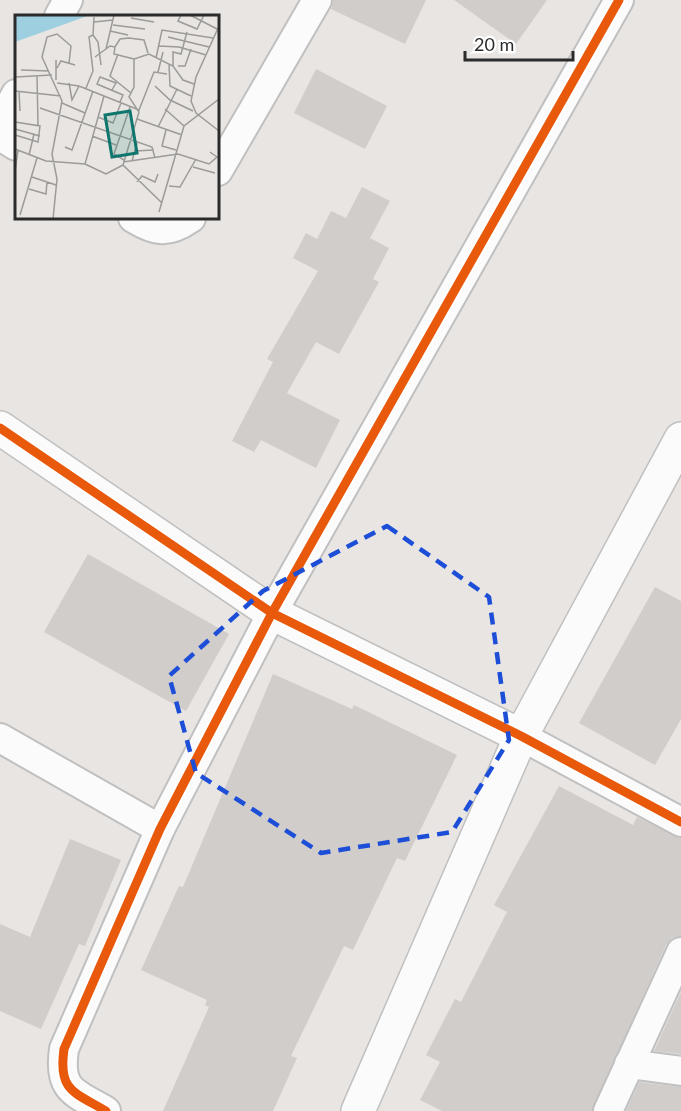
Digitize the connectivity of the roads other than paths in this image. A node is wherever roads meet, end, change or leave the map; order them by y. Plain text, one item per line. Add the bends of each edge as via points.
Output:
1 (68, 0) edge
2 (317, 0) edge
3 (619, 0) edge
4 (60, 15) edge
5 (15, 96) edge
6 (0, 124) edge
7 (0, 136) edge
8 (15, 145) edge
9 (219, 169) edge
10 (135, 219) edge
11 (188, 219) edge
12 (0, 428) edge
13 (681, 439) edge
14 (272, 613) junction
15 (521, 736) junction
16 (0, 738) edge
17 (680, 820) edge
18 (160, 829) junction
19 (681, 952) edge
20 (630, 1064) junction
21 (681, 1071) edge
22 (106, 1111) edge
23 (357, 1111) edge
24 (608, 1111) edge

1 - 4 street
2 - 9 street
3 - 14 street
5 - 6 street
7 - 8 street
10 - 11 street via 150,228 170,230
12 - 14 street
13 - 15 street
14 - 15 street
14 - 18 street
15 - 17 street
15 - 23 street
16 - 18 street
18 - 22 street via 64,1049 61,1070 69,1088
19 - 20 street
20 - 21 street
20 - 24 street

